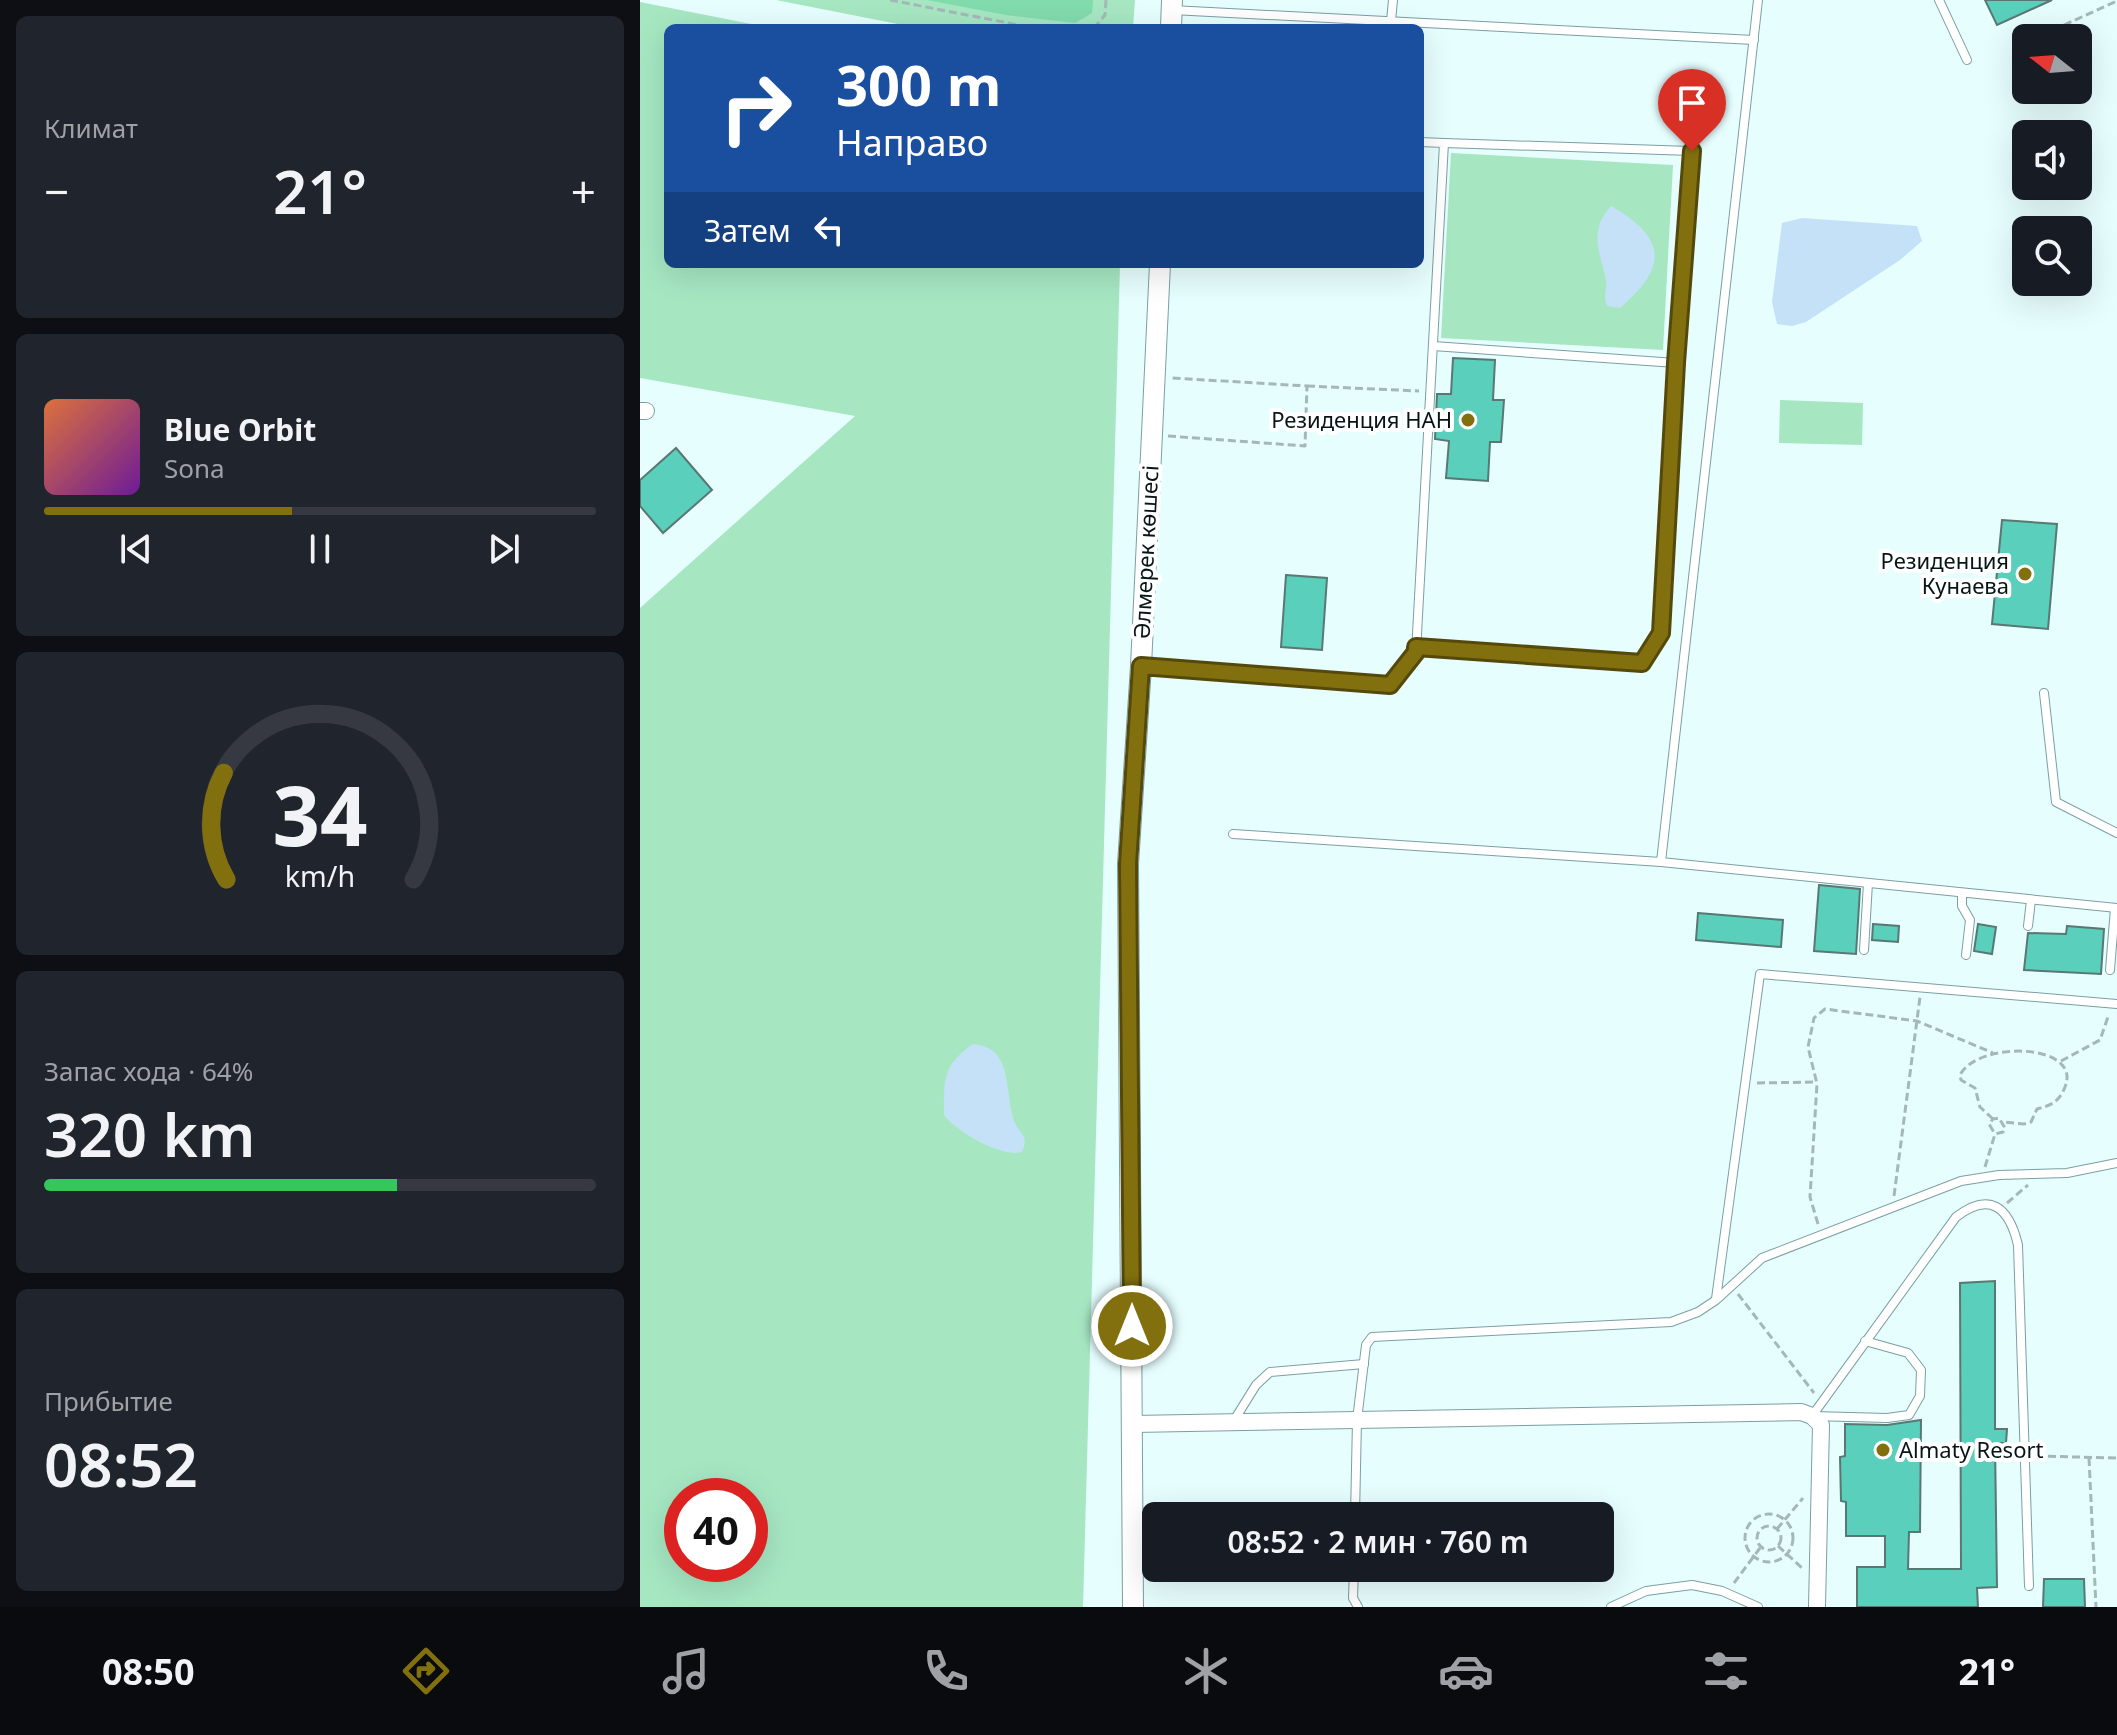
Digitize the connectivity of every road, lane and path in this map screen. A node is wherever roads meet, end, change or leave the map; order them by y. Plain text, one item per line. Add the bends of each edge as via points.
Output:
1 (890, 0) edge
2 (1106, 0) edge
3 (1393, 0) edge
4 (1758, 0) edge
5 (1939, 0) edge
6 (2117, 1) edge
7 (1172, 13) edge
8 (1391, 21) junction
9 (1013, 24) edge
10 (1097, 24) edge
11 (2066, 24) edge
12 (1754, 40) junction
13 (1967, 60) dead end
14 (1424, 142) edge
15 (1444, 143) junction
16 (1160, 268) edge
17 (1433, 346) junction
18 (1676, 363) junction
19 (1155, 376) junction
20 (1307, 386) junction
21 (1431, 392) junction
22 (1152, 434) junction
23 (1416, 647) junction
24 (1141, 666) junction
25 (2044, 693) dead end
26 (2117, 833) edge
27 (1233, 834) dead end
28 (1661, 862) junction
29 (1868, 883) junction
30 (1962, 893) junction
31 (2031, 900) junction
32 (2116, 908) edge
33 (2028, 926) dead end
34 (1864, 950) dead end
35 (1966, 955) dead end
36 (2110, 970) dead end
37 (1921, 988) junction
38 (2114, 1004) edge
39 (1917, 1021) junction
40 (1993, 1053) junction
41 (2061, 1061) junction
42 (1816, 1082) junction
43 (1745, 1083) junction
44 (1993, 1119) junction
45 (2003, 1122) junction
46 (1995, 1134) junction
47 (2117, 1163) edge
48 (2041, 1174) junction
49 (1981, 1178) junction
50 (1892, 1208) junction
51 (2001, 1209) junction
52 (1821, 1235) junction
53 (1731, 1285) junction
54 (1716, 1300) junction
55 (1865, 1341) junction
56 (1364, 1364) junction
57 (1817, 1409) junction
58 (1357, 1420) junction
59 (1233, 1422) junction
60 (1133, 1424) junction
61 (2025, 1455) junction
62 (2089, 1458) junction
63 (2117, 1458) edge
64 (1820, 1478) junction
65 (1355, 1502) edge
66 (1784, 1519) junction
67 (1751, 1522) junction
68 (1760, 1529) junction
69 (1777, 1529) junction
70 (1778, 1546) junction
71 (1761, 1547) junction
72 (1787, 1554) junction
73 (1753, 1556) junction
74 (1354, 1582) edge
75 (1818, 1584) junction
76 (2029, 1586) dead end
77 (1727, 1593) junction
78 (1133, 1607) edge
79 (1358, 1607) edge
80 (1611, 1607) edge
81 (1758, 1607) edge
82 (1817, 1607) edge
83 (2096, 1607) edge

1 - 9 path
2 - 10 path via 1105,15
3 - 8 lane
4 - 12 lane
5 - 13 lane
6 - 11 path
7 - 8 lane
8 - 12 lane
12 - 28 lane
14 - 15 lane
15 - 17 lane
15 - 18 lane via 1692,151
16 - 19 street, Әлмерек көшесі
17 - 18 lane
17 - 21 lane
18 - 23 lane via 1661,633 1642,663
19 - 20 path
19 - 22 street, Әлмерек көшесі
20 - 21 path
20 - 22 path via 1305,446
21 - 23 lane
22 - 24 street, Әлмерек көшесі
23 - 24 lane via 1390,685
24 - 60 street, Әлмерек көшесі via 1128,864
25 - 26 lane via 2056,802
27 - 28 lane
28 - 29 lane
29 - 30 lane
29 - 34 lane
30 - 31 lane
30 - 35 lane via 1970,920
31 - 32 lane
31 - 33 lane
32 - 36 lane
37 - 38 lane
37 - 39 path
37 - 43 lane via 1760,974
38 - 41 path via 2100,1040
39 - 40 path
39 - 42 path via 1825,1009 1814,1018 1808,1047
39 - 50 path
40 - 41 path via 2016,1051
40 - 44 path via 1970,1062 1960,1075 1975,1088 1980,1107
41 - 45 path via 2068,1081 2054,1105 2037,1109 2031,1122
42 - 43 path
42 - 52 path via 1810,1197
43 - 54 lane
44 - 45 path
44 - 46 path via 1989,1128
45 - 46 path via 2003,1132
46 - 49 path
47 - 48 lane
48 - 49 lane
48 - 51 path
49 - 50 lane
50 - 52 lane
51 - 55 lane via 1979,1204 1956,1217
51 - 61 lane via 2018,1245
52 - 53 lane via 1762,1258
53 - 54 lane
53 - 57 path
54 - 56 lane via 1671,1322 1382,1335 1366,1345
55 - 57 lane
55 - 57 lane via 1908,1353 1921,1370 1920,1396 1909,1415 1887,1418
56 - 58 lane
56 - 59 lane via 1270,1372
57 - 58 street
57 - 64 street
58 - 59 street
58 - 65 lane
59 - 60 street
60 - 78 street, Әлмерек көшесі
61 - 62 path
61 - 76 lane
62 - 63 path
62 - 83 path
64 - 66 path
64 - 75 street
66 - 67 path via 1763,1514
66 - 69 path
66 - 72 path via 1793,1540
67 - 68 path
67 - 73 path via 1745,1543
68 - 69 path
68 - 71 path
69 - 70 path via 1782,1537
70 - 71 path
70 - 72 path
71 - 73 path
72 - 73 path via 1774,1561
72 - 75 path
73 - 77 path
74 - 79 lane
75 - 82 street
77 - 80 lane via 1692,1585 1646,1591
77 - 81 lane

